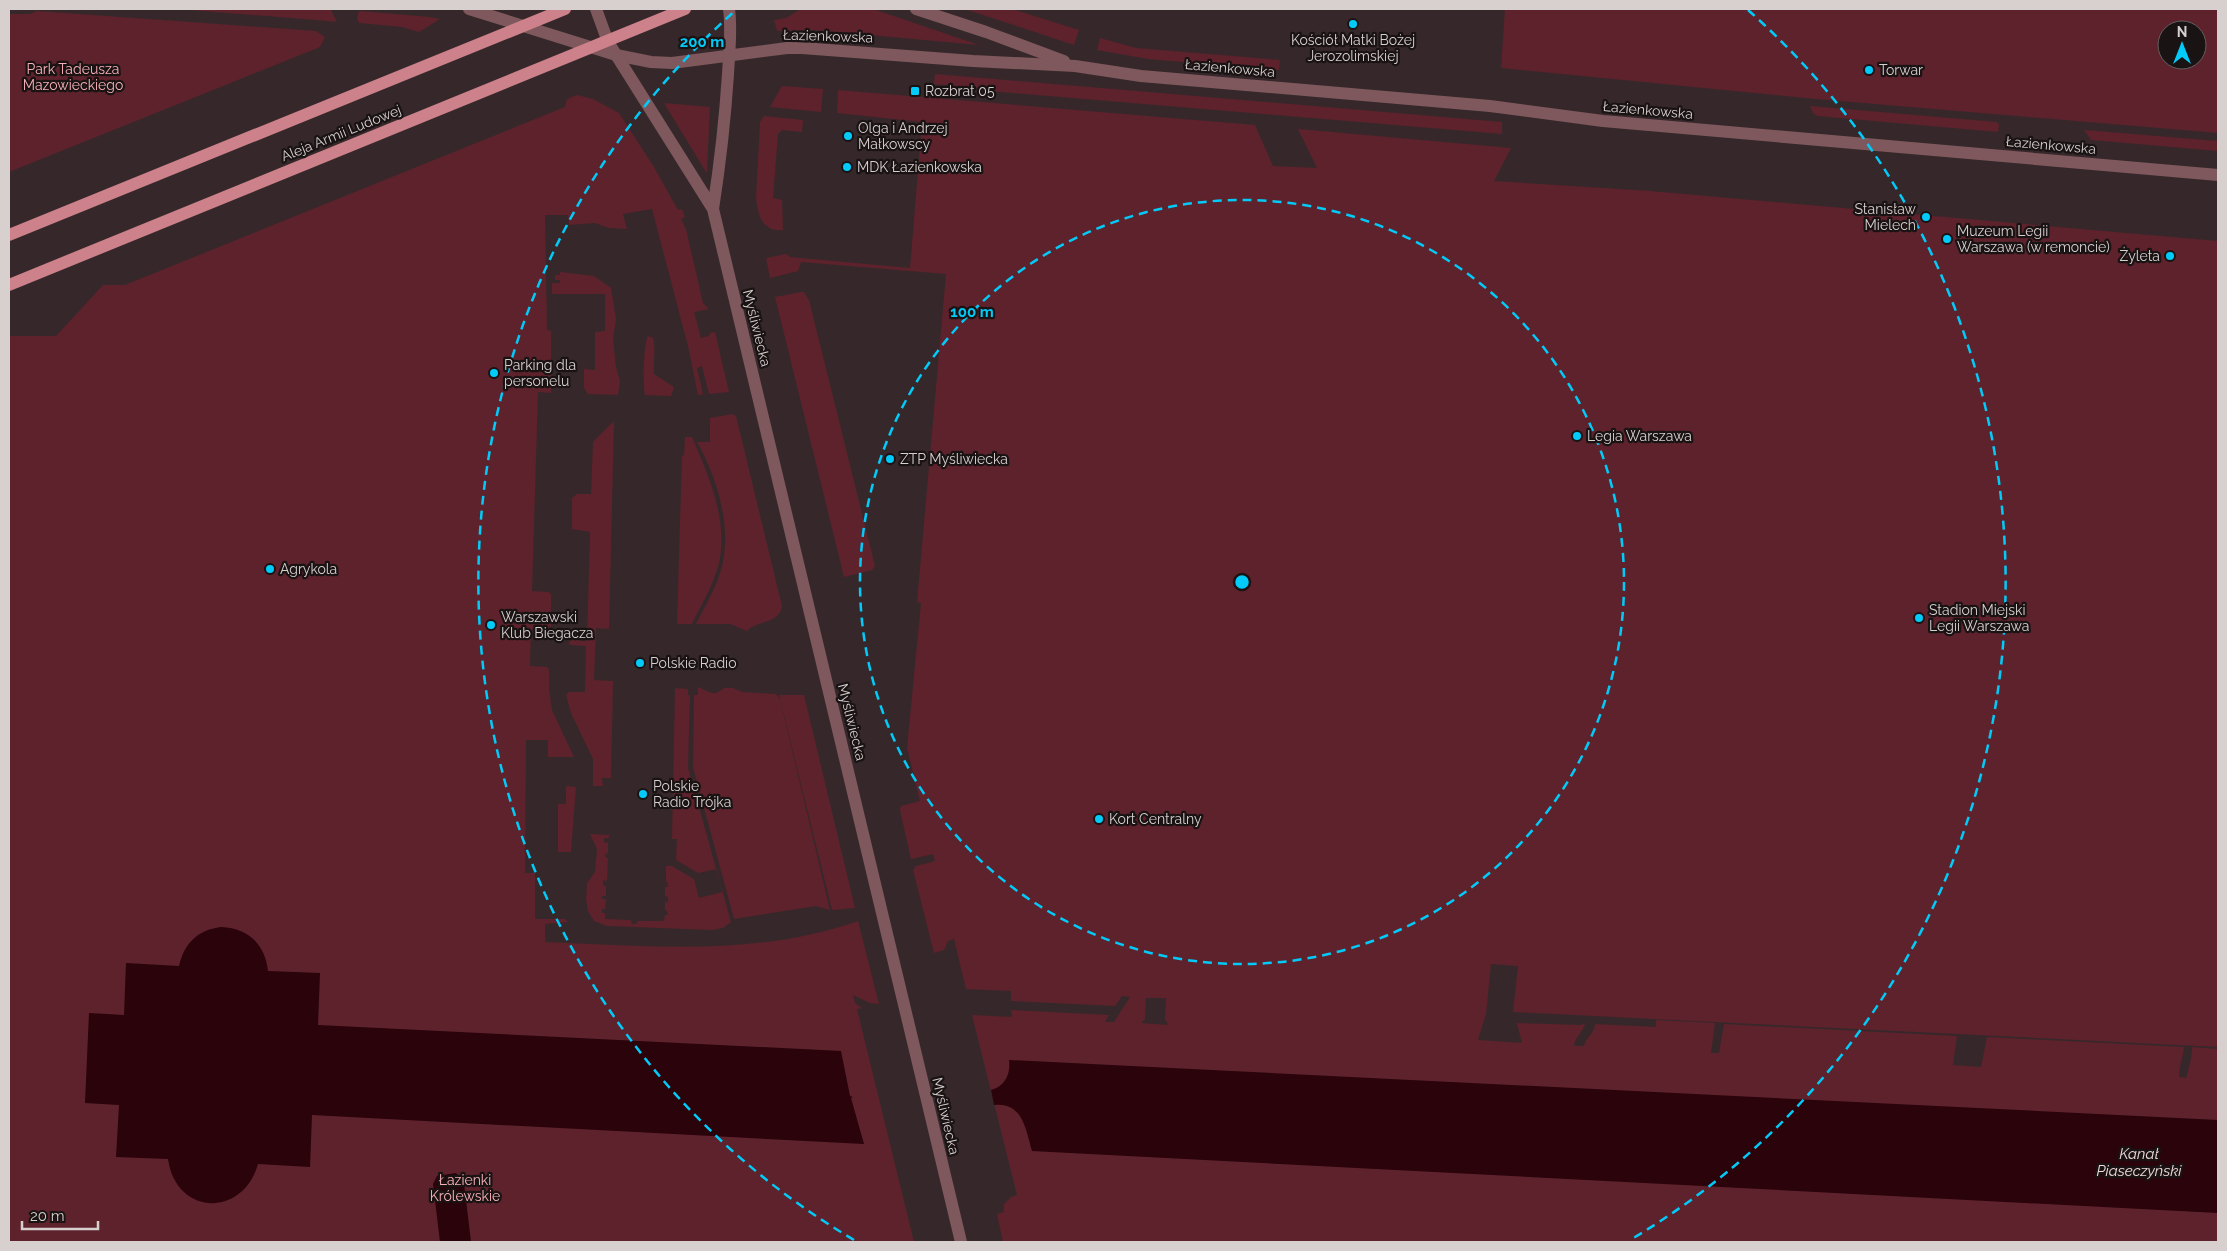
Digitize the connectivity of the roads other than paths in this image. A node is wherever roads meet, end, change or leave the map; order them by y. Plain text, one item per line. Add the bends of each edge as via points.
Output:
1 (469, 9) edge
2 (565, 9) edge
3 (596, 9) edge
4 (685, 9) edge
5 (729, 9) edge
6 (916, 9) edge
7 (616, 55) junction
8 (729, 55) junction
9 (1075, 66) junction
10 (2218, 175) edge
11 (713, 209) junction
12 (9, 234) edge
13 (9, 285) edge
14 (961, 1242) edge

1 - 7 street
2 - 12 main road
3 - 7 street, Myśliwiecka via 601,27
4 - 13 main road, Aleja Armii Ludowej
5 - 8 street, Myśliwiecka
6 - 9 street, Łazienkowska
7 - 8 street, Łazienkowska via 665,63
7 - 11 street, Myśliwiecka
8 - 9 street, Łazienkowska via 802,48
8 - 11 street, Myśliwiecka via 721,161
9 - 10 street, Łazienkowska via 1141,76 1490,106 1588,119
11 - 14 street, Myśliwiecka

